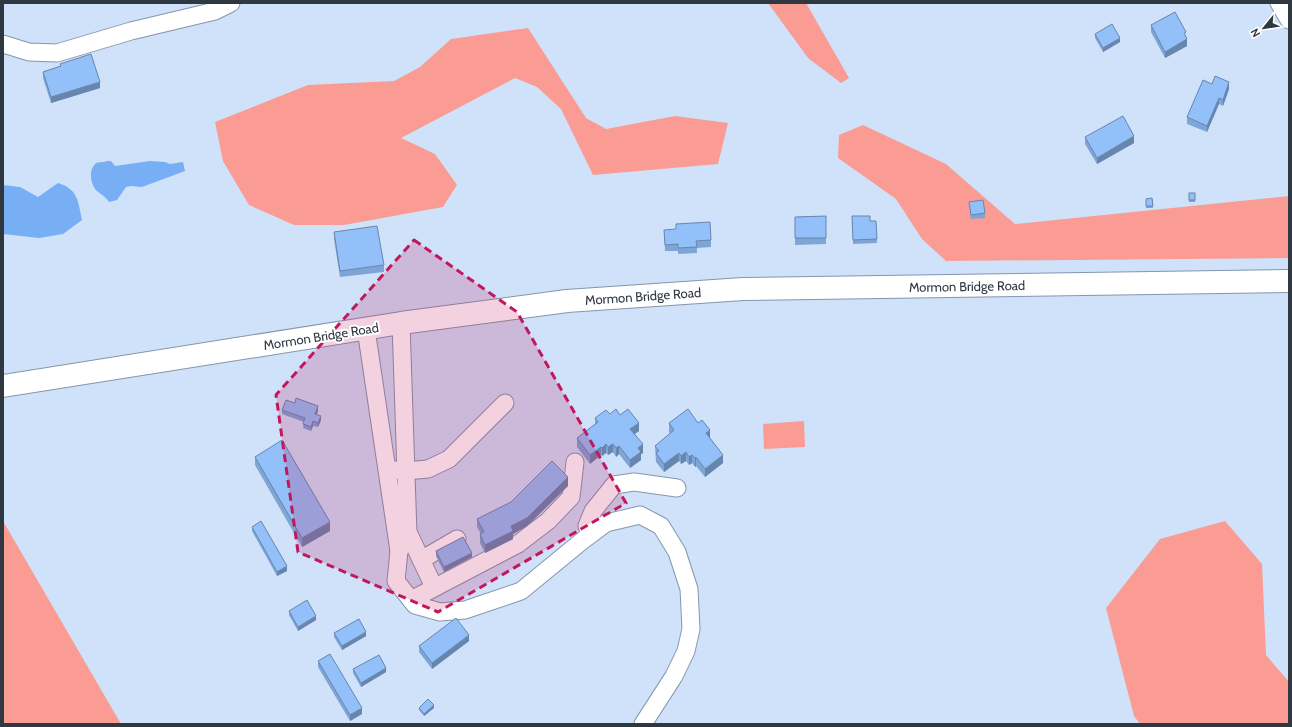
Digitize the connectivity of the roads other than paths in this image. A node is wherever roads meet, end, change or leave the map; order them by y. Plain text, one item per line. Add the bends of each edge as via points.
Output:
1 (231, 3) edge
2 (1279, 3) edge
3 (1289, 20) edge
4 (3, 44) edge
5 (1289, 282) edge
6 (400, 323) junction
7 (366, 329) junction
8 (3, 386) edge
9 (505, 403) dead end
10 (575, 462) dead end
11 (387, 469) junction
12 (406, 471) junction
13 (677, 488) dead end
14 (408, 532) junction
15 (591, 534) junction
16 (457, 539) edge
17 (399, 551) junction
18 (421, 560) junction
19 (434, 587) junction
20 (411, 600) junction
21 (643, 724) edge

1 - 4 street via 215,10 57,53 28,52
2 - 3 street
5 - 6 main road, Mormon Bridge Road via 743,289 567,301
6 - 7 main road, Mormon Bridge Road
6 - 12 street
7 - 8 main road, Mormon Bridge Road
7 - 11 street
9 - 12 street via 449,459 428,469
10 - 19 street via 571,498 548,521 518,544
11 - 12 street
11 - 17 street
12 - 14 street
13 - 15 street via 634,482 614,485 593,511 587,526
14 - 17 street
14 - 18 street
15 - 20 street via 521,591 465,610 440,612 415,604
15 - 21 street via 606,523 640,515 661,526 677,552 689,590 691,629 686,651 674,676
16 - 18 street
17 - 20 street via 396,581
18 - 19 street
19 - 20 street

